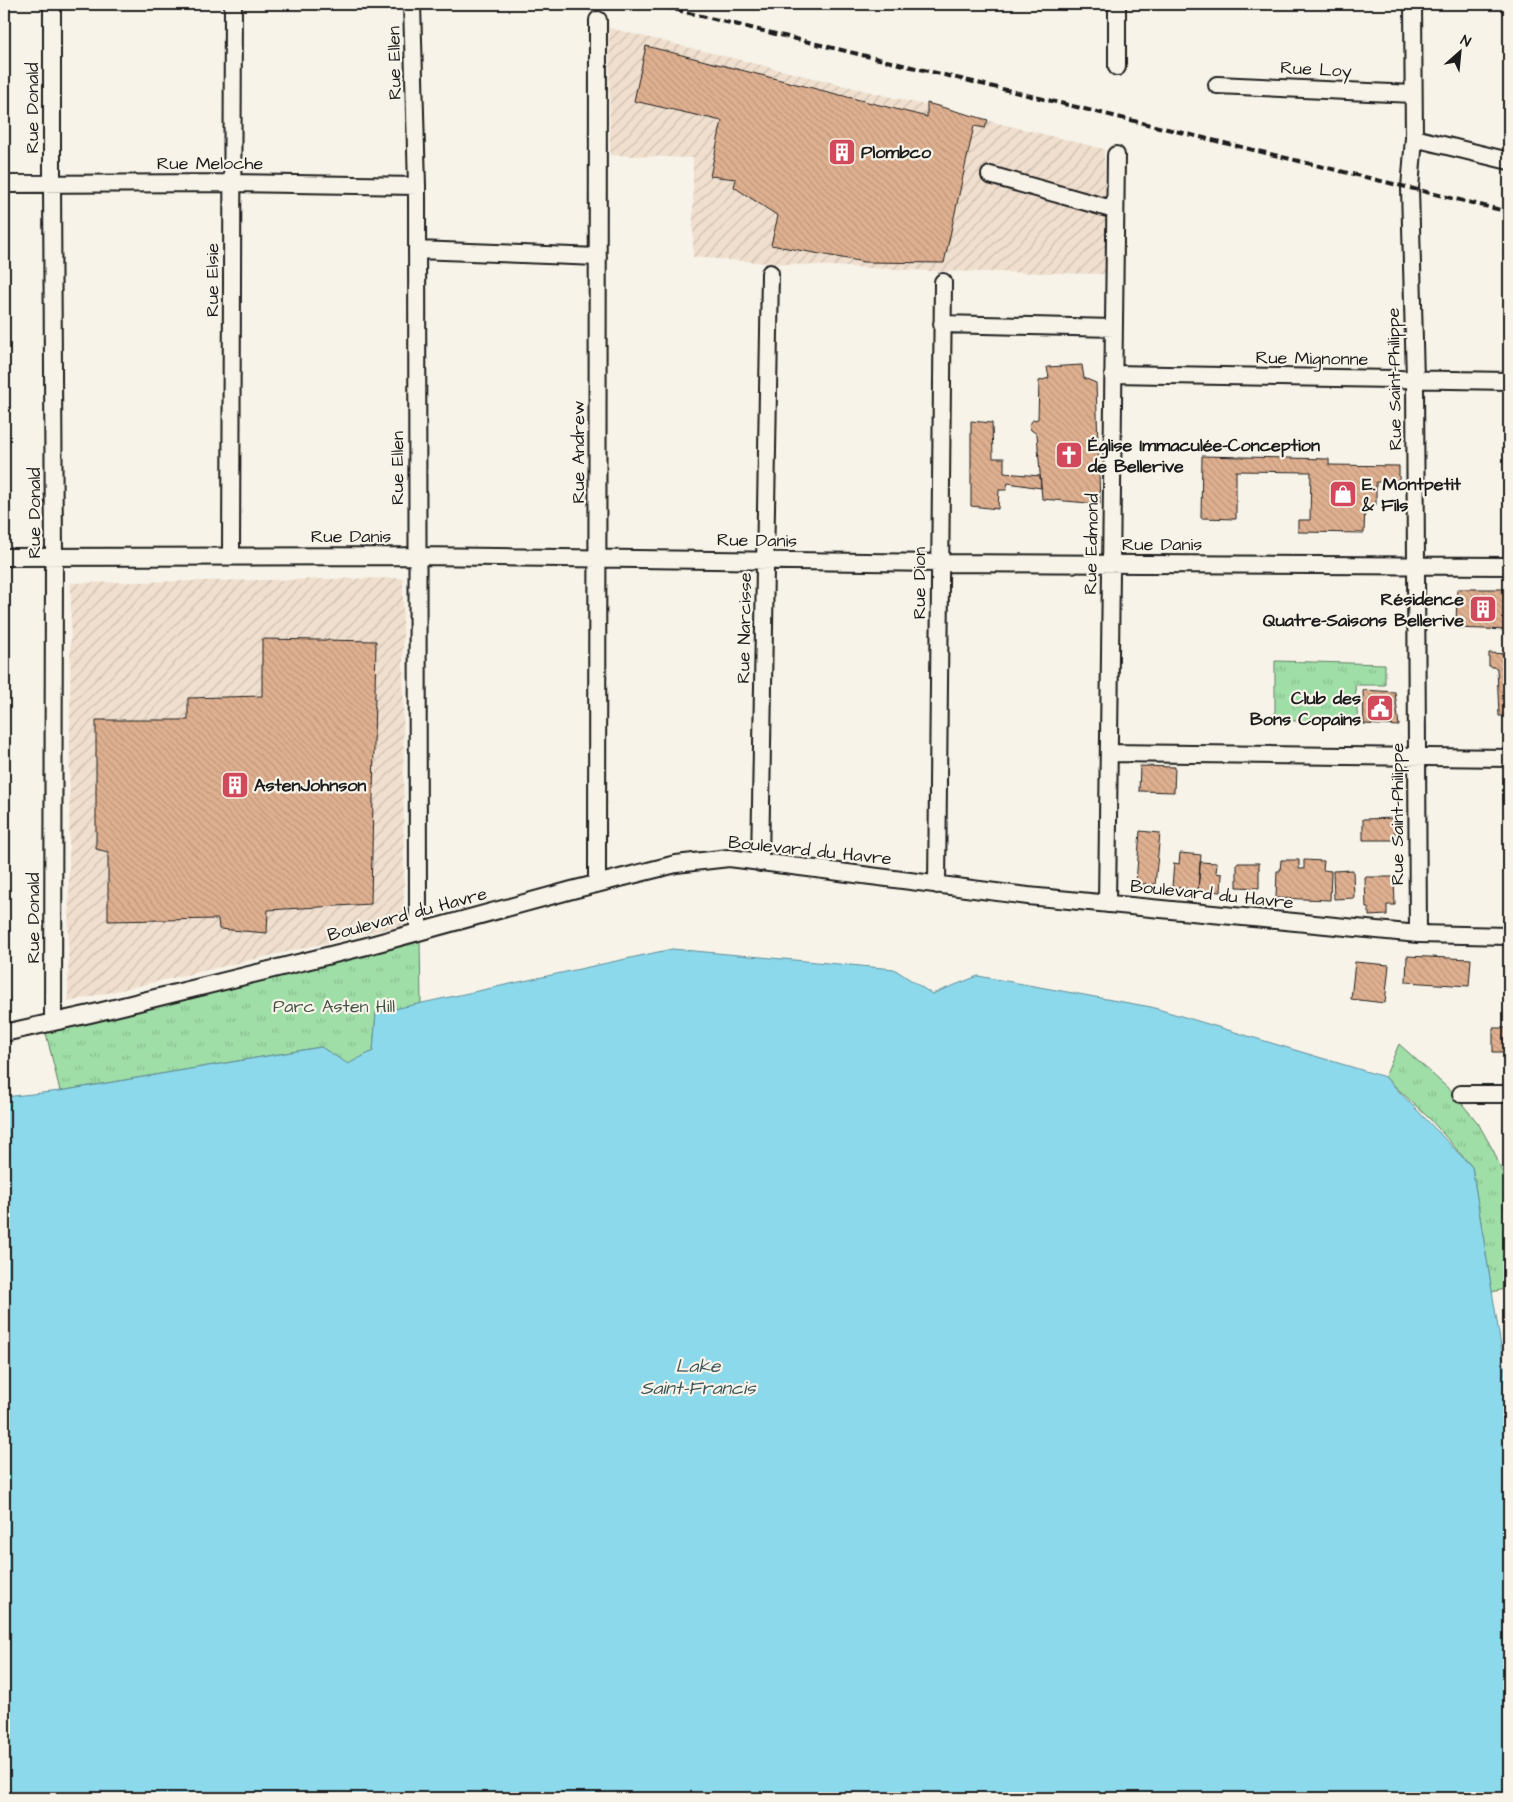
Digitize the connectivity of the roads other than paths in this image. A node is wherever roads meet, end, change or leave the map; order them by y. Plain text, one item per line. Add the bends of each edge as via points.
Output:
1 (52, 4) edge
2 (233, 4) edge
3 (412, 4) edge
4 (1117, 4) edge
5 (1413, 4) edge
6 (598, 20) dead end
7 (1117, 67) dead end
8 (1217, 85) dead end
9 (1413, 94) junction
10 (1414, 138) junction
11 (1116, 155) dead end
12 (1509, 161) edge
13 (990, 175) dead end
14 (52, 183) junction
15 (232, 183) junction
16 (4, 184) edge
17 (417, 186) junction
18 (1115, 210) junction
19 (417, 250) junction
20 (598, 257) junction
21 (770, 273) dead end
22 (943, 282) dead end
23 (942, 324) junction
24 (1114, 328) junction
25 (1113, 374) junction
26 (1415, 380) junction
27 (1509, 381) edge
28 (231, 556) junction
29 (418, 556) junction
30 (4, 557) edge
31 (54, 557) junction
32 (598, 558) junction
33 (765, 561) junction
34 (939, 563) junction
35 (1111, 564) junction
36 (1416, 566) junction
37 (1509, 566) edge
38 (1109, 754) junction
39 (1417, 757) junction
40 (1509, 758) edge
41 (760, 863) junction
42 (598, 884) junction
43 (937, 885) junction
44 (1107, 904) junction
45 (418, 932) junction
46 (1418, 934) junction
47 (1509, 936) edge
48 (53, 1022) junction
49 (4, 1033) edge
50 (1461, 1094) dead end
51 (1509, 1094) edge

1 - 14 street, Rue Donald
2 - 15 street, Rue Elsie
3 - 17 street, Rue Ellen
4 - 7 street
5 - 9 street, Rue Saint-Philippe
6 - 20 street, Rue Andrew
8 - 9 street, Rue Loy
9 - 10 street, Rue Saint-Philippe
10 - 12 street
10 - 26 street, Rue Saint-Philippe via 1410,188
11 - 18 street, Rue Edmond
13 - 18 street
14 - 15 street, Rue Meloche
14 - 16 street, Rue Meloche
14 - 31 street, Rue Donald
15 - 17 street, Rue Meloche
15 - 28 street, Rue Elsie
17 - 19 street, Rue Ellen
18 - 24 street, Rue Edmond
19 - 20 street
19 - 29 street, Rue Ellen
20 - 32 street, Rue Andrew
21 - 33 street, Rue Narcisse
22 - 23 street, Rue Dion
23 - 24 street
23 - 34 street, Rue Dion
24 - 25 street, Rue Edmond
25 - 26 street, Rue Mignonne
25 - 35 street, Rue Edmond
26 - 27 street, Rue Mignonne
26 - 36 street, Rue Saint-Philippe
28 - 29 street, Rue Danis
28 - 31 street, Rue Danis
29 - 32 street, Rue Danis
29 - 45 street, Rue Ellen
30 - 31 street, Rue Danis
31 - 48 street, Rue Donald
32 - 33 street, Rue Danis
32 - 42 street, Rue Andrew
33 - 34 street, Rue Danis
33 - 41 street, Rue Narcisse
34 - 35 street, Rue Danis
34 - 43 street, Rue Dion
35 - 36 street, Rue Danis
35 - 38 street, Rue Edmond
36 - 37 street, Rue Danis
36 - 39 street, Rue Saint-Philippe
38 - 39 street
38 - 44 street, Rue Edmond
39 - 40 street
39 - 46 street, Rue Saint-Philippe
41 - 42 street, Boulevard du Havre via 729,858 676,864
41 - 43 street, Boulevard du Havre
42 - 45 street, Boulevard du Havre
43 - 44 street, Boulevard du Havre
44 - 46 street, Boulevard du Havre
45 - 48 street, Boulevard du Havre
46 - 47 street, Boulevard du Havre
48 - 49 street, Boulevard du Havre
50 - 51 street

